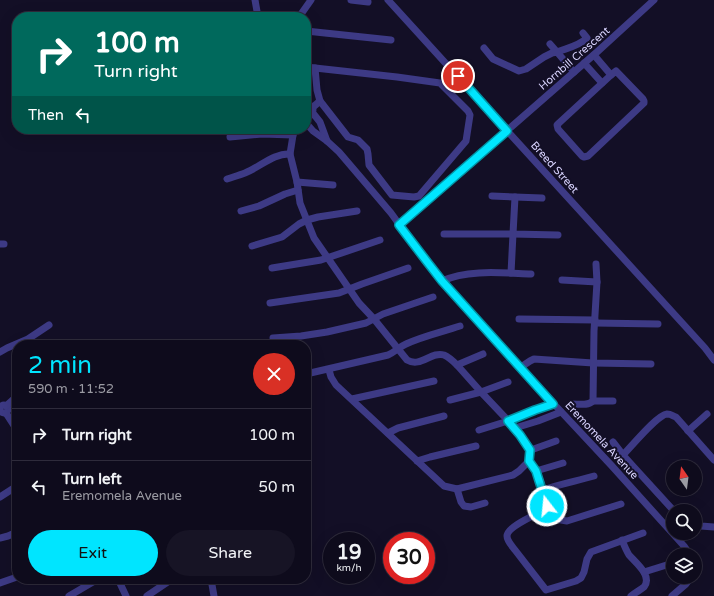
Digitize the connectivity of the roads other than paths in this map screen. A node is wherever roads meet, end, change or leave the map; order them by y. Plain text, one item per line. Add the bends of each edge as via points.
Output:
1 (256, 0) edge
2 (311, 0) edge
3 (351, 0) edge
4 (388, 0) edge
5 (654, 0) edge
6 (368, 2) dead end
7 (257, 12) edge
8 (303, 12) edge
9 (311, 32) edge
10 (583, 33) dead end
11 (391, 40) dead end
12 (550, 44) dead end
13 (484, 48) dead end
14 (557, 52) junction
15 (594, 55) junction
16 (584, 64) junction
17 (311, 68) edge
18 (315, 68) junction
19 (574, 72) junction
20 (611, 75) junction
21 (602, 83) junction
22 (320, 101) junction
23 (311, 107) edge
24 (311, 109) edge
25 (311, 129) edge
26 (507, 131) junction
27 (262, 134) edge
28 (294, 134) edge
29 (230, 137) dead end
30 (327, 141) junction
31 (290, 154) junction
32 (227, 179) dead end
33 (297, 182) junction
34 (333, 185) dead end
35 (298, 190) junction
36 (492, 196) dead end
37 (515, 197) junction
38 (542, 198) dead end
39 (241, 211) dead end
40 (357, 211) dead end
41 (307, 220) junction
42 (399, 225) junction
43 (444, 234) dead end
44 (513, 234) junction
45 (558, 235) dead end
46 (380, 240) dead end
47 (252, 246) dead end
48 (327, 258) junction
49 (596, 264) dead end
50 (272, 268) dead end
51 (408, 268) dead end
52 (512, 273) junction
53 (531, 274) dead end
54 (562, 280) dead end
55 (442, 281) junction
56 (597, 282) junction
57 (349, 289) junction
58 (434, 297) dead end
59 (270, 304) dead end
60 (374, 319) junction
61 (519, 319) dead end
62 (595, 322) junction
63 (658, 324) dead end
64 (49, 325) dead end
65 (460, 326) dead end
66 (273, 338) dead end
67 (26, 340) edge
68 (12, 347) edge
69 (397, 348) junction
70 (706, 348) junction
71 (0, 352) edge
72 (483, 354) dead end
73 (714, 356) edge
74 (714, 360) edge
75 (594, 362) junction
76 (651, 364) dead end
77 (457, 365) junction
78 (521, 368) junction
79 (329, 370) junction
80 (311, 373) edge
81 (434, 380) dead end
82 (508, 382) dead end
83 (481, 392) junction
84 (352, 400) junction
85 (450, 400) dead end
86 (12, 401) edge
87 (593, 401) junction
88 (613, 401) dead end
89 (553, 404) junction
90 (572, 404) dead end
91 (3, 409) edge
92 (561, 412) junction
93 (707, 414) dead end
94 (444, 416) dead end
95 (508, 421) junction
96 (12, 422) edge
97 (515, 428) junction
98 (479, 430) dead end
99 (688, 431) junction
100 (388, 433) junction
101 (556, 441) dead end
102 (613, 442) dead end
103 (476, 446) dead end
104 (530, 450) junction
105 (623, 455) junction
106 (714, 460) edge
107 (418, 461) junction
108 (529, 461) junction
109 (563, 462) dead end
110 (536, 471) junction
111 (594, 476) dead end
112 (12, 489) edge
113 (457, 489) junction
114 (543, 490) junction
115 (0, 497) edge
116 (485, 503) dead end
117 (621, 504) dead end
118 (667, 504) edge
119 (546, 509) junction
120 (702, 526) edge
121 (714, 527) edge
122 (643, 533) dead end
123 (12, 534) edge
124 (0, 538) edge
125 (622, 540) junction
126 (685, 548) edge
127 (666, 565) edge
128 (644, 572) junction
129 (12, 579) edge
130 (0, 583) edge
131 (89, 584) edge
132 (120, 584) edge
133 (165, 584) edge
134 (212, 584) edge
135 (686, 584) edge
136 (548, 593) edge
137 (69, 596) edge
138 (126, 596) edge
139 (147, 596) edge
140 (214, 596) edge
141 (631, 596) edge
142 (672, 596) edge

1 - 7 street
2 - 8 street
3 - 6 street
4 - 26 street, Breed Street
5 - 15 street, Hornbill Crescent
9 - 11 street
10 - 14 street via 586,39
12 - 14 street
13 - 14 street via 493,59 519,71
14 - 19 street
15 - 16 street, Hornbill Crescent
15 - 20 street
16 - 19 street, Hornbill Crescent
16 - 21 street
17 - 18 street
18 - 22 street
18 - 22 street via 440,83 470,115 466,141 419,196 392,195 369,165 367,149 358,140 348,137
19 - 26 street, Hornbill Crescent
20 - 21 street
20 - 21 street via 616,72 644,103 584,157 557,125
22 - 23 street
24 - 30 street, Eremomela Avenue via 320,122
25 - 30 street, Eremomela Avenue
26 - 42 street, Hornbill Crescent
26 - 70 street, Breed Street
27 - 29 street
28 - 31 street
30 - 42 street, Eremomela Avenue
31 - 32 street via 263,162 246,173
31 - 33 street
33 - 34 street
33 - 35 street
35 - 39 street
35 - 41 street
36 - 37 street
37 - 38 street
37 - 44 street
40 - 41 street
41 - 47 street via 282,237
41 - 48 street via 314,238
42 - 55 street, Eremomela Avenue
43 - 44 street
44 - 45 street
44 - 52 street
46 - 48 street
48 - 50 street
48 - 57 street
49 - 56 street
51 - 57 street
52 - 53 street
52 - 55 street via 474,273
54 - 56 street
55 - 78 street, Eremomela Avenue
56 - 62 street
57 - 59 street via 340,293
57 - 60 street
58 - 60 street
60 - 66 street via 327,332
60 - 69 street
61 - 62 street
62 - 63 street
62 - 75 street
64 - 67 street
65 - 69 street
68 - 71 street
69 - 77 street via 409,361 420,362 441,355 450,358
69 - 79 street via 388,355
70 - 73 street, Breed Street
70 - 74 street, Breed Street
72 - 77 street
75 - 76 street
75 - 78 street via 534,359
75 - 87 street
77 - 83 street
78 - 89 street, Eremomela Avenue
79 - 80 street
79 - 84 street via 336,385
81 - 84 street
82 - 83 street
83 - 85 street
83 - 95 street
84 - 100 street
86 - 91 street
87 - 88 street
87 - 90 street via 588,404
89 - 92 street, Eremomela Avenue
89 - 95 street
91 - 96 street
92 - 97 street
92 - 126 street, Eremomela Avenue
93 - 99 street
94 - 100 street
95 - 97 street
95 - 98 street
97 - 104 street
99 - 105 street via 676,417 667,414 655,421
99 - 106 street
100 - 107 street
101 - 104 street
102 - 105 street
103 - 107 street
104 - 108 street
105 - 118 street
107 - 113 street via 444,486
108 - 110 street
108 - 113 street via 513,476
109 - 110 street
110 - 114 street
111 - 114 street
112 - 115 street
113 - 116 street via 460,502 464,506
114 - 119 street
117 - 119 street via 567,521 561,520
119 - 136 street via 512,528 507,535 510,544
120 - 121 street
122 - 125 street
123 - 124 street
125 - 128 street via 628,553
125 - 136 street via 591,552 581,578
127 - 128 street
128 - 141 street via 645,586
129 - 130 street
131 - 137 street
132 - 138 street
133 - 139 street
134 - 140 street
135 - 142 street

